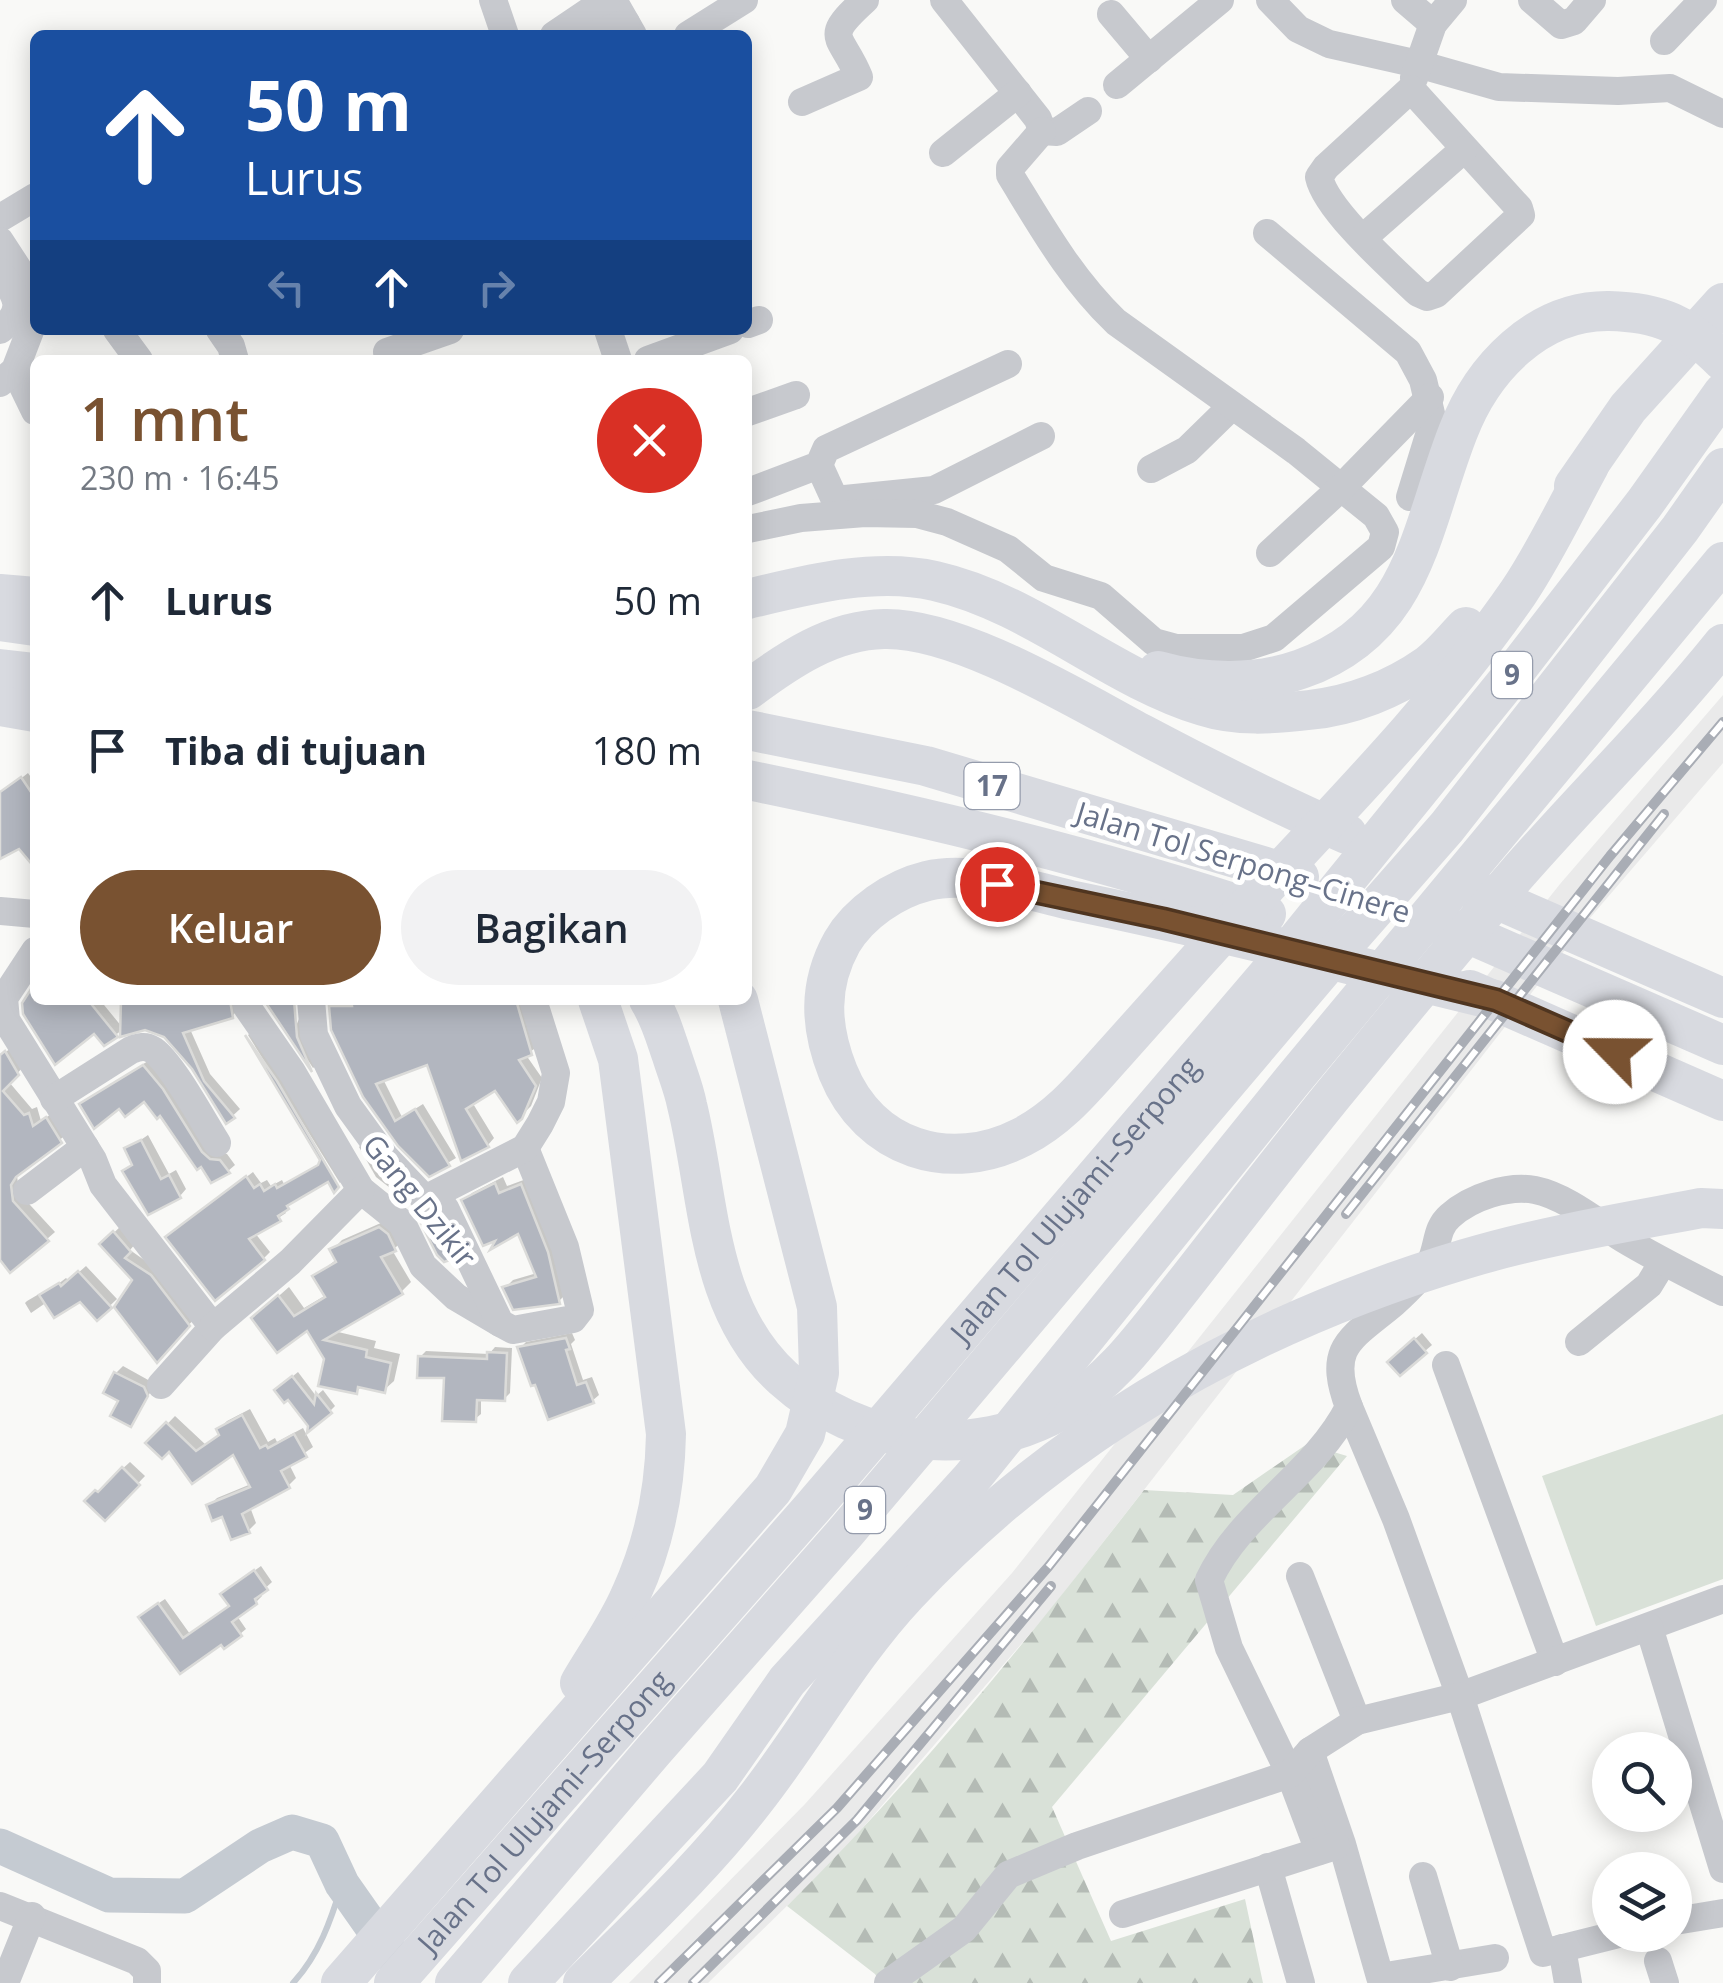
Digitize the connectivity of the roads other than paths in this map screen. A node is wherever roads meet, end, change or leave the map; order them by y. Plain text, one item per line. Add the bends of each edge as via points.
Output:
1 (744, 0) edge
2 (865, 0) edge
3 (944, 0) edge
4 (1220, 0) edge
5 (1270, 0) edge
6 (1405, 0) edge
7 (1452, 0) edge
8 (1532, 0) edge
9 (1592, 0) edge
10 (1703, 0) edge
11 (1111, 14) dead end
12 (620, 15) edge
13 (1433, 24) junction
14 (570, 30) edge
15 (599, 30) edge
16 (696, 30) edge
17 (1664, 41) dead end
18 (1149, 59) junction
19 (1414, 76) junction
20 (1117, 85) dead end
21 (1018, 93) junction
22 (802, 102) dead end
23 (1088, 111) dead end
24 (1723, 114) edge
25 (1042, 131) junction
26 (1463, 150) junction
27 (943, 153) dead end
28 (30, 200) edge
29 (0, 218) edge
30 (1267, 233) dead end
31 (1363, 238) junction
32 (0, 242) edge
33 (0, 272) edge
34 (30, 283) edge
35 (1723, 303) edge
36 (30, 329) edge
37 (0, 330) edge
38 (436, 335) edge
39 (716, 335) edge
40 (387, 352) dead end
41 (662, 355) edge
42 (1723, 361) edge
43 (1008, 364) dead end
44 (8, 376) edge
45 (1723, 393) edge
46 (796, 394) dead end
47 (1430, 396) junction
48 (30, 405) edge
49 (1231, 406) junction
50 (752, 410) edge
51 (1041, 436) dead end
52 (819, 465) junction
53 (1590, 466) junction
54 (1723, 468) edge
55 (1151, 469) dead end
56 (1342, 486) junction
57 (752, 490) edge
58 (1410, 497) dead end
59 (752, 528) edge
60 (1270, 553) dead end
61 (1723, 562) edge
62 (0, 594) edge
63 (30, 597) edge
64 (752, 598) edge
65 (0, 622) edge
66 (30, 625) edge
67 (1723, 644) edge
68 (1092, 653) junction
69 (0, 669) edge
70 (30, 672) edge
71 (752, 687) edge
72 (0, 706) edge
73 (30, 711) edge
74 (752, 731) edge
75 (752, 781) edge
76 (0, 911) edge
77 (30, 914) edge
78 (30, 959) edge
79 (1712, 992) edge
80 (1496, 1000) junction
81 (247, 1005) edge
82 (311, 1005) edge
83 (535, 1005) edge
84 (600, 1005) edge
85 (652, 1005) edge
86 (739, 1005) edge
87 (1723, 1045) edge
88 (54, 1098) junction
89 (1723, 1101) edge
90 (216, 1143) dead end
91 (84, 1146) junction
92 (525, 1148) junction
93 (360, 1190) junction
94 (27, 1191) dead end
95 (426, 1199) junction
96 (1712, 1208) edge
97 (1663, 1262) junction
98 (1723, 1292) edge
99 (500, 1323) junction
100 (213, 1327) junction
101 (1579, 1342) dead end
102 (1446, 1365) dead end
103 (161, 1385) dead end
104 (1349, 1408) junction
105 (1300, 1576) dead end
106 (1723, 1599) edge
107 (1650, 1627) junction
108 (1554, 1662) junction
109 (1460, 1696) junction
110 (1357, 1721) junction
111 (1310, 1751) junction
112 (536, 1760) junction
113 (1290, 1774) junction
114 (1331, 1848) junction
115 (1268, 1868) junction
116 (1723, 1869) edge
117 (1423, 1876) dead end
118 (0, 1906) edge
119 (1723, 1913) edge
120 (1124, 1914) dead end
121 (32, 1916) junction
122 (1692, 1918) edge
123 (1592, 1941) edge
124 (1562, 1948) junction
125 (1494, 1958) dead end
126 (1450, 1967) junction
127 (466, 1969) edge
128 (5, 1983) edge
129 (147, 1983) edge
130 (341, 1983) edge
131 (394, 1983) edge
132 (528, 1983) edge
133 (583, 1983) edge
134 (888, 1983) edge
135 (1301, 1983) edge
136 (1568, 1983) edge

1 - 16 street
2 - 22 street via 838,34 859,77
3 - 21 street
4 - 18 street
5 - 19 street via 1312,38
6 - 13 street
7 - 13 street
8 - 9 street via 1566,25
10 - 17 street
11 - 18 street
12 - 14 street
12 - 15 street
13 - 19 street
18 - 20 street
19 - 24 street via 1499,87 1670,88
19 - 26 street
19 - 31 street via 1319,178 1322,192
21 - 25 street
21 - 27 street
23 - 25 street via 1057,132
25 - 49 street via 1010,175 1070,272 1116,322
26 - 31 street
26 - 31 street via 1521,215 1436,294 1418,294
28 - 29 street
30 - 47 street via 1408,352
32 - 34 street
33 - 37 street via 18,308
35 - 53 highway via 1628,408
36 - 44 street
38 - 40 street
39 - 41 street
42 - 68 highway via 1666,318 1602,311 1562,318 1528,336 1493,370 1458,430 1425,538 1396,595 1332,658 1282,676 1232,682 1174,676
43 - 52 street via 826,449
44 - 48 street
45 - 131 highway, Jalan Tol Ulujami–Serpong / 9 via 1509,679 1290,949
46 - 50 street
47 - 56 street
47 - 58 street via 1433,422
49 - 55 street via 1186,450
49 - 56 street
51 - 52 street via 934,490 834,500
52 - 57 street
53 - 68 highway via 1478,614 1431,663 1380,692 1325,709 1267,715 1206,708
53 - 80 highway via 1520,590 1441,694 1203,954 1061,1114 978,1154 940,1156 905,1144 866,1120 843,1084 825,1039 822,1007 844,938 868,911 927,880 964,878 1163,919
54 - 127 highway, Jalan Tol Ulujami–Serpong / 9 via 1447,828
56 - 59 street via 1376,516 1385,540 1292,626 1242,648 1154,642 1101,596 1044,578 1008,549 917,514 865,512
56 - 60 street
61 - 132 highway via 971,1479 786,1681 720,1777
62 - 63 highway
64 - 68 highway via 877,577 932,580 987,597
65 - 66 highway
67 - 85 highway via 1516,875 1118,1368 1064,1408 1010,1433 942,1442 879,1434 822,1409 780,1375 733,1310 711,1238 687,1104
69 - 70 highway
71 - 79 highway via 835,637 885,629 945,639 1022,671 1266,799
72 - 73 highway
74 - 87 highway, Jalan Tol Serpong–Cinere / 17 via 926,766 1233,856 1478,938
75 - 80 highway, 17 via 928,817 1188,888
76 - 77 street
78 - 88 street via 3,1009
80 - 89 highway, 17
81 - 93 street, Gang Dzikir
82 - 95 street via 314,1036 348,1106 384,1157
83 - 92 street via 555,1088
84 - 112 highway via 621,1079 666,1434 665,1478 632,1594
86 - 112 highway via 816,1308 819,1373 805,1434 773,1490
88 - 90 street via 131,1050 150,1048
88 - 91 street
91 - 94 street
91 - 100 street via 103,1185
92 - 95 street
92 - 99 street via 565,1247 580,1310 573,1319 513,1330
93 - 99 street, Gang Dzikir via 402,1223 410,1264
93 - 100 street
95 - 99 street via 445,1208
96 - 133 highway via 1464,1260 1289,1322 1173,1382 1080,1442 989,1514 906,1595 754,1801 688,1879
97 - 98 street
97 - 101 street via 1649,1285
97 - 104 street via 1537,1190 1476,1198 1439,1228 1430,1264 1402,1296 1346,1344 1340,1384
100 - 103 street
102 - 108 street
104 - 109 street
104 - 113 street via 1307,1466 1218,1560 1209,1580 1229,1648
105 - 110 street
106 - 107 street
107 - 108 street
107 - 116 street
108 - 109 street
109 - 110 street
109 - 124 street via 1543,1952
110 - 111 street
111 - 113 street
111 - 114 street
112 - 130 highway
113 - 114 street
113 - 134 street via 1008,1876 964,1929
114 - 115 street
114 - 126 street via 1380,1977
115 - 120 street
115 - 135 street
117 - 126 street
118 - 121 street
119 - 122 street
121 - 128 street
121 - 129 street via 137,1961
123 - 124 street
124 - 136 street
125 - 126 street

